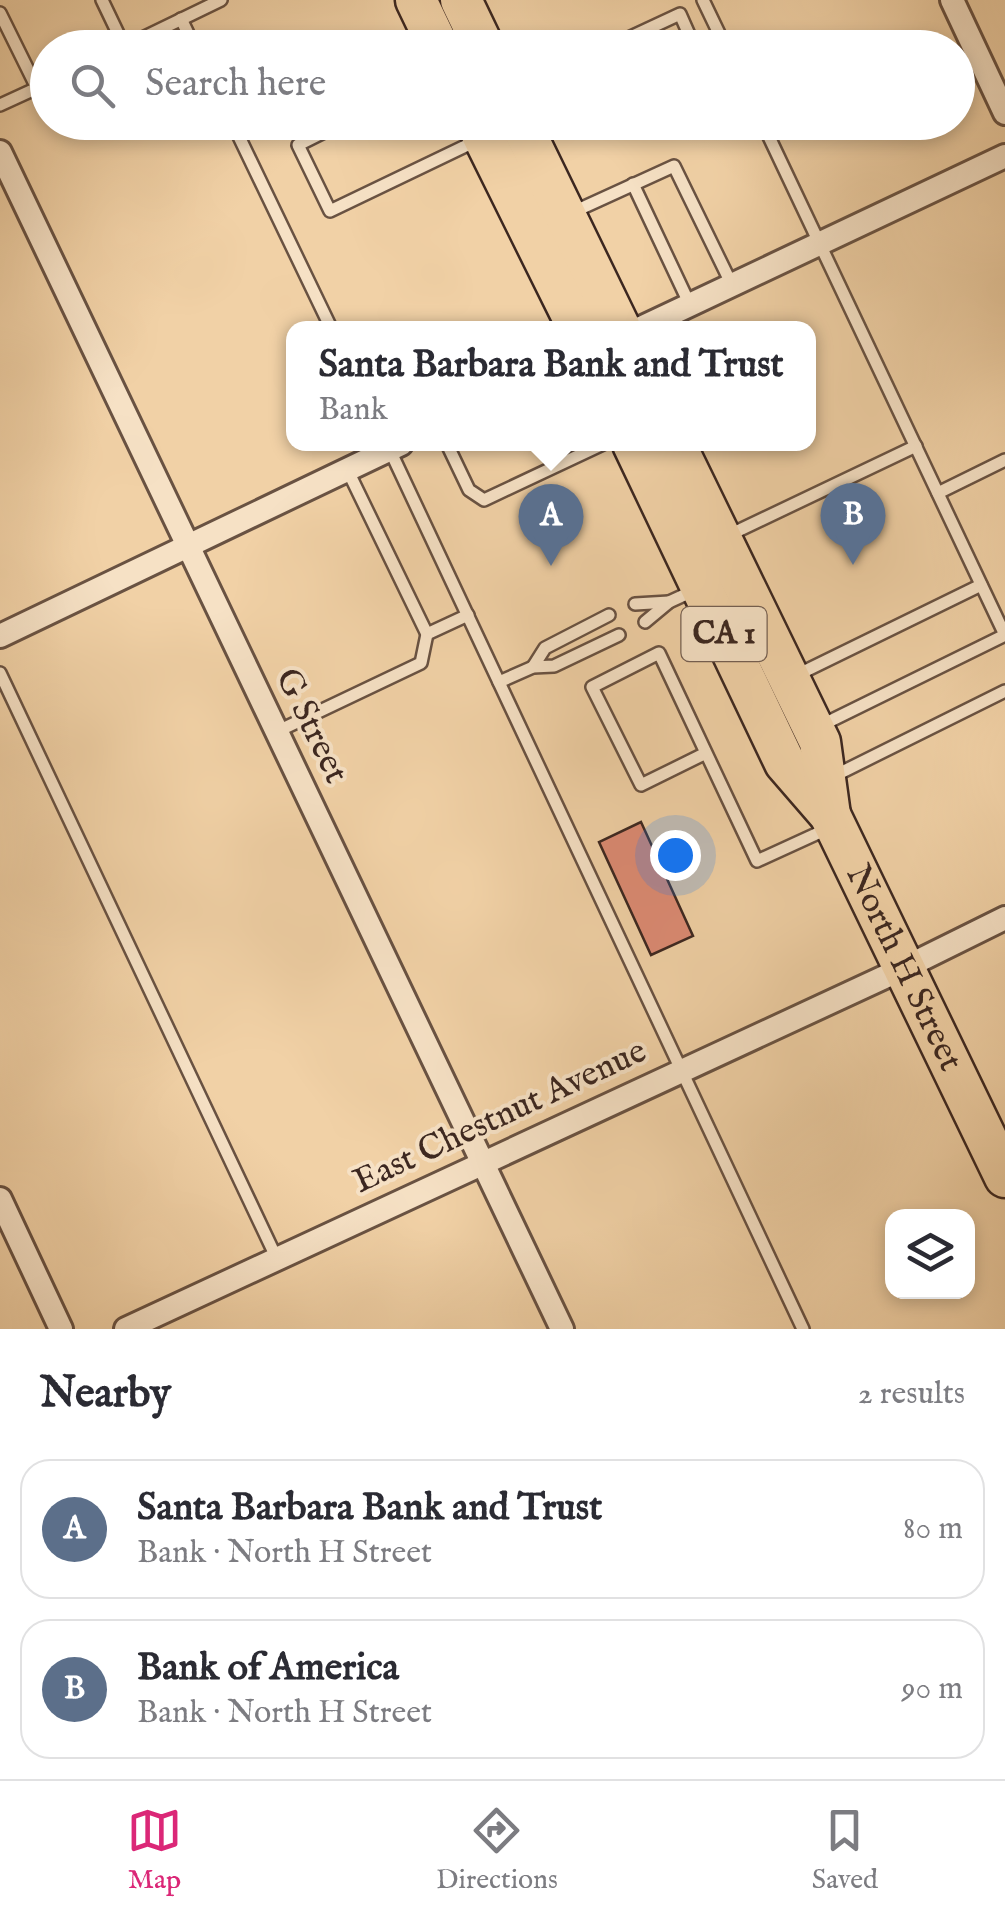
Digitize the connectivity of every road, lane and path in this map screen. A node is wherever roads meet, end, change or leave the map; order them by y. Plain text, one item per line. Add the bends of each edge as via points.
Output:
1 (102, 0) edge
2 (221, 0) edge
3 (416, 0) edge
4 (703, 0) edge
5 (952, 0) edge
6 (469, 3) edge
7 (0, 13) edge
8 (182, 19) junction
9 (115, 30) edge
10 (159, 30) edge
11 (187, 30) edge
12 (430, 30) edge
13 (478, 30) edge
14 (646, 30) edge
15 (687, 30) edge
16 (717, 30) edge
17 (966, 30) edge
18 (975, 49) edge
19 (30, 65) edge
20 (30, 91) edge
21 (0, 105) edge
22 (1005, 113) edge
23 (241, 140) edge
24 (308, 140) edge
25 (461, 140) edge
26 (485, 140) edge
27 (537, 140) edge
28 (771, 140) edge
29 (0, 152) edge
30 (1005, 156) edge
31 (633, 184) junction
32 (565, 215) junction
33 (820, 244) junction
34 (732, 286) junction
35 (690, 305) junction
36 (328, 321) edge
37 (575, 321) edge
38 (617, 321) edge
39 (656, 321) edge
40 (916, 446) junction
41 (382, 451) edge
42 (396, 451) edge
43 (450, 451) edge
44 (588, 451) edge
45 (636, 451) edge
46 (678, 451) edge
47 (1005, 460) edge
48 (348, 469) junction
49 (938, 493) junction
50 (721, 539) junction
51 (186, 546) junction
52 (982, 585) junction
53 (685, 595) junction
54 (635, 604) dead end
55 (468, 615) junction
56 (609, 616) dead end
57 (646, 622) dead end
58 (427, 634) junction
59 (618, 635) dead end
60 (1005, 635) edge
61 (0, 636) edge
62 (532, 667) junction
63 (0, 673) edge
64 (789, 679) junction
65 (499, 682) junction
66 (1005, 691) edge
67 (813, 730) junction
68 (276, 732) junction
69 (706, 753) junction
70 (830, 806) junction
71 (1005, 918) edge
72 (904, 968) junction
73 (682, 1071) junction
74 (482, 1163) junction
75 (1005, 1177) edge
76 (0, 1200) edge
77 (277, 1259) junction
78 (61, 1329) edge
79 (126, 1329) edge
80 (562, 1329) edge
81 (803, 1329) edge

1 - 9 lane
2 - 8 lane
3 - 12 highway
4 - 16 lane
5 - 17 street
6 - 13 highway
7 - 19 lane
8 - 10 lane
8 - 11 lane
14 - 15 lane via 680,14
18 - 22 street
20 - 21 lane
23 - 36 lane
24 - 25 lane via 298,145 330,211
26 - 37 highway
27 - 32 highway
28 - 33 lane
29 - 51 street, G Street
30 - 33 street
31 - 32 lane
31 - 34 lane via 674,166
31 - 35 lane
32 - 38 highway
33 - 34 street
33 - 40 lane
34 - 35 street
35 - 39 street
40 - 49 lane
40 - 50 lane
41 - 48 street
42 - 55 lane
43 - 44 lane via 469,490 484,500
45 - 53 highway, North H Street / CA 1
46 - 50 highway, North H Street / CA 1
47 - 49 lane
48 - 51 street
48 - 58 lane
49 - 52 lane
50 - 64 highway, North H Street / CA 1
51 - 61 street
51 - 68 street, G Street
52 - 60 lane
52 - 64 lane
53 - 54 lane
53 - 57 lane
53 - 70 highway, North H Street / CA 1 via 785,763
55 - 58 lane
55 - 65 lane
56 - 62 lane via 545,648
58 - 68 lane via 422,663
59 - 62 lane via 554,666
60 - 67 lane
62 - 65 lane
63 - 77 lane
64 - 67 highway, North H Street / CA 1
65 - 73 lane
66 - 70 lane
67 - 70 highway, North H Street / CA 1
68 - 74 street, G Street
69 - 69 lane via 659,654 592,686 641,786
69 - 70 lane via 757,861
70 - 72 highway, North H Street / CA 1
71 - 72 street, East Chestnut Avenue
72 - 73 street, East Chestnut Avenue
72 - 75 highway, North H Street / CA 1
73 - 74 street, East Chestnut Avenue
73 - 81 lane
74 - 77 street, East Chestnut Avenue
74 - 80 street, G Street
76 - 78 street
77 - 79 street, East Chestnut Avenue

